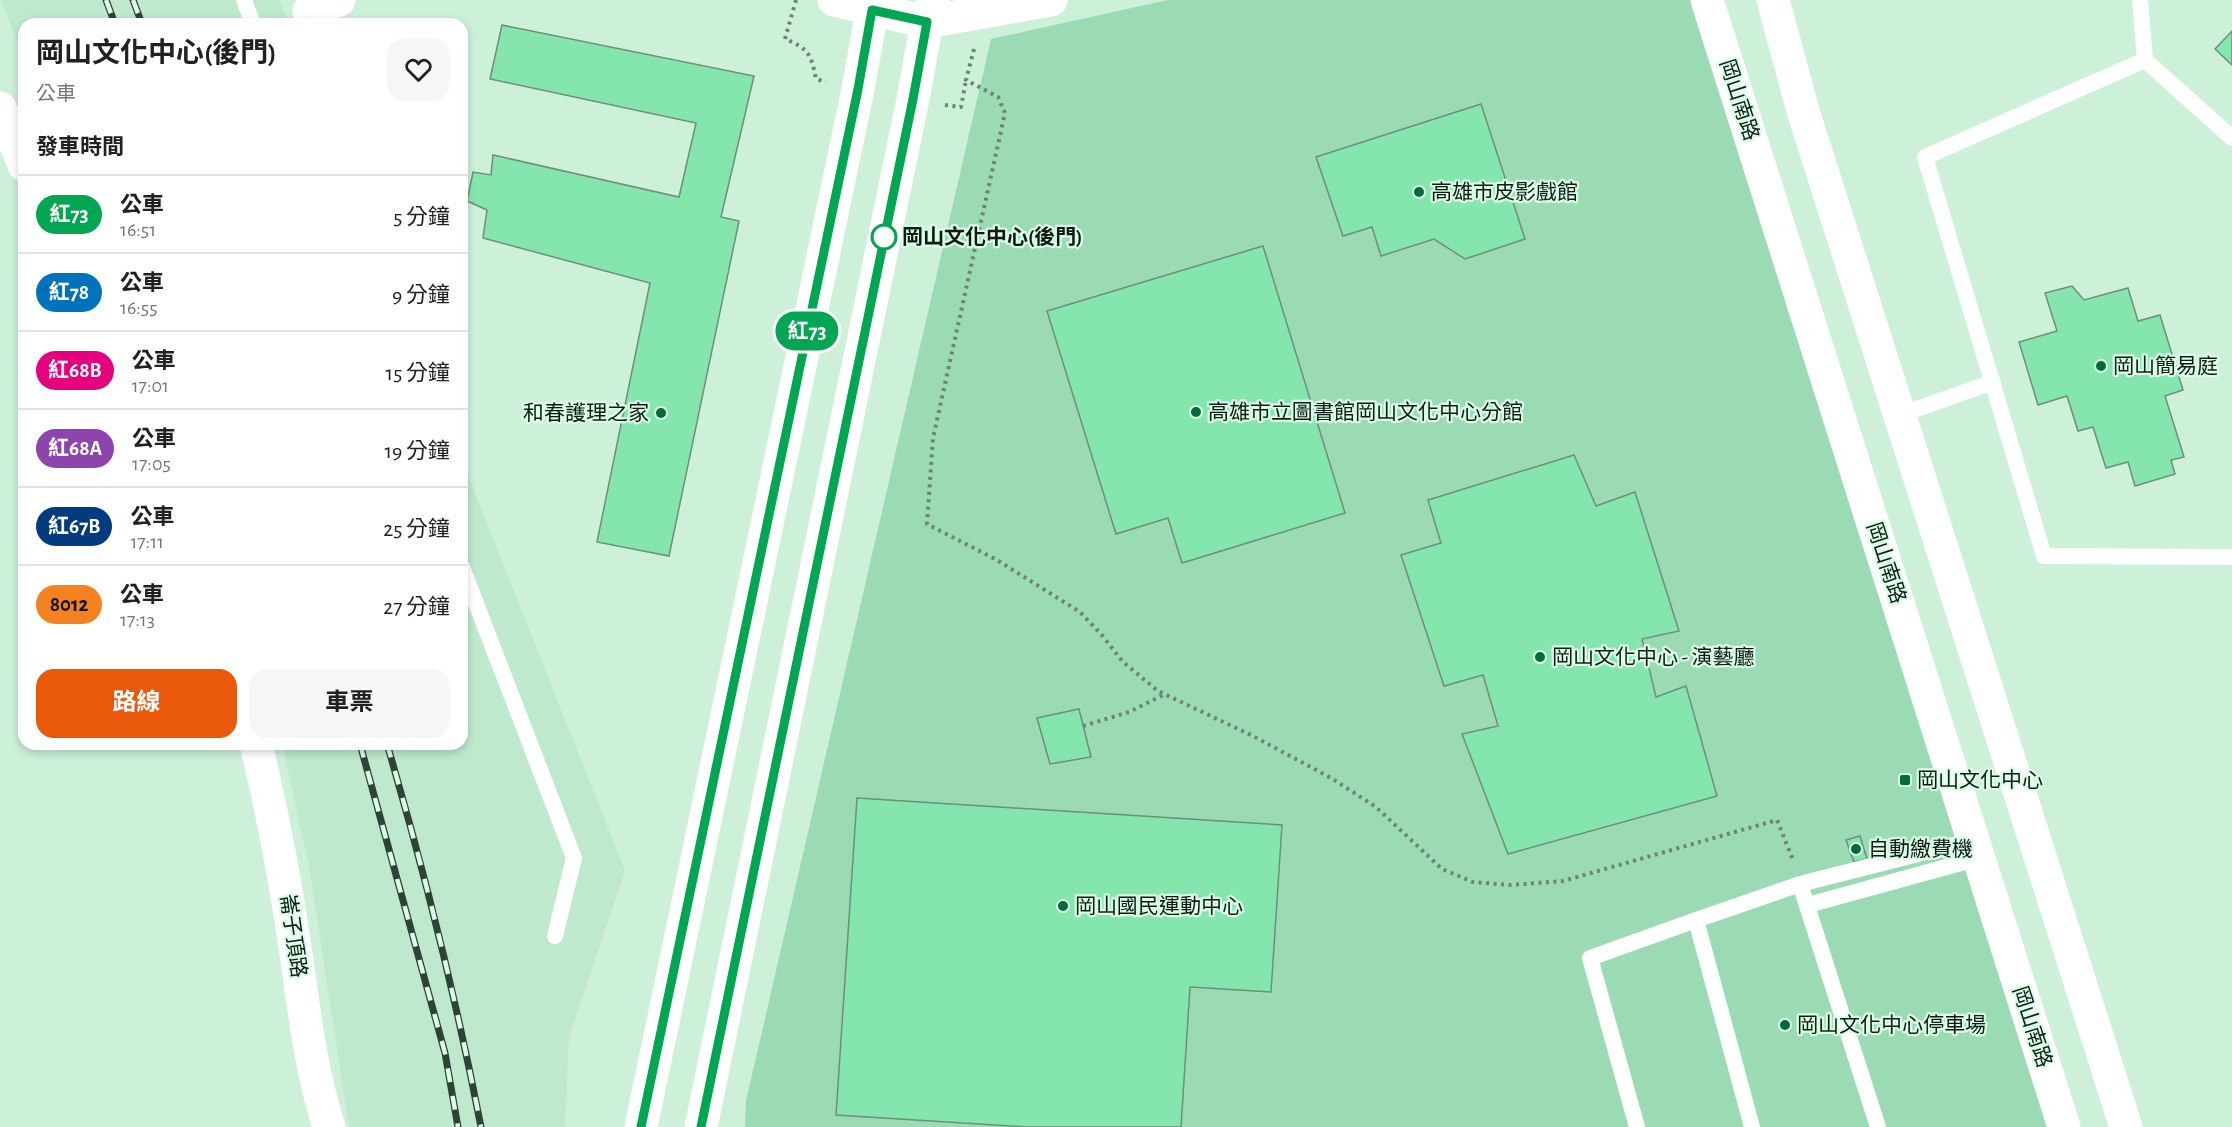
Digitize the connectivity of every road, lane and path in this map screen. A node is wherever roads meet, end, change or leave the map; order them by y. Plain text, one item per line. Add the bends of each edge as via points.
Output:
1 (244, 0) edge
2 (834, 0) edge
3 (1051, 0) edge
4 (1707, 0) edge
5 (1773, 0) edge
6 (2140, 0) edge
7 (873, 5) edge
8 (930, 11) edge
9 (983, 12) junction
10 (251, 18) edge
11 (2145, 60) junction
12 (0, 108) edge
13 (2232, 138) edge
14 (18, 151) edge
15 (1993, 382) junction
16 (1900, 415) junction
17 (2232, 557) edge
18 (468, 583) edge
19 (1164, 694) junction
20 (1083, 726) dead end
21 (257, 750) edge
22 (1976, 849) junction
23 (1800, 884) junction
24 (1808, 905) junction
25 (1696, 920) junction
26 (555, 936) dead end
27 (329, 1127) edge
28 (641, 1127) edge
29 (701, 1127) edge
30 (1637, 1127) edge
31 (1752, 1127) edge
32 (1878, 1127) edge
33 (2064, 1127) edge
34 (2126, 1127) edge

1 - 10 lane
2 - 7 street
3 - 9 street
4 - 22 street, 岡山南路
5 - 16 street via 1803,111
6 - 11 lane
7 - 8 street
7 - 28 street
8 - 9 street
8 - 29 street
9 - 19 path via 966,80 998,97 1005,113 933,438 927,524 997,560 1080,612 1124,662
11 - 13 lane
11 - 15 lane via 1925,157
12 - 14 street
15 - 16 lane
15 - 17 lane via 2044,556
16 - 34 street
18 - 26 lane via 574,858
19 - 20 path via 1129,712
19 - 23 path via 1331,778 1376,807 1442,870 1473,882 1509,885 1563,881 1777,820
21 - 27 street, 崙子頂路 via 282,864 309,1051
22 - 23 lane
22 - 24 lane
22 - 33 street, 岡山南路
23 - 24 lane
23 - 25 lane
24 - 32 lane
25 - 30 lane via 1590,958
25 - 31 lane

